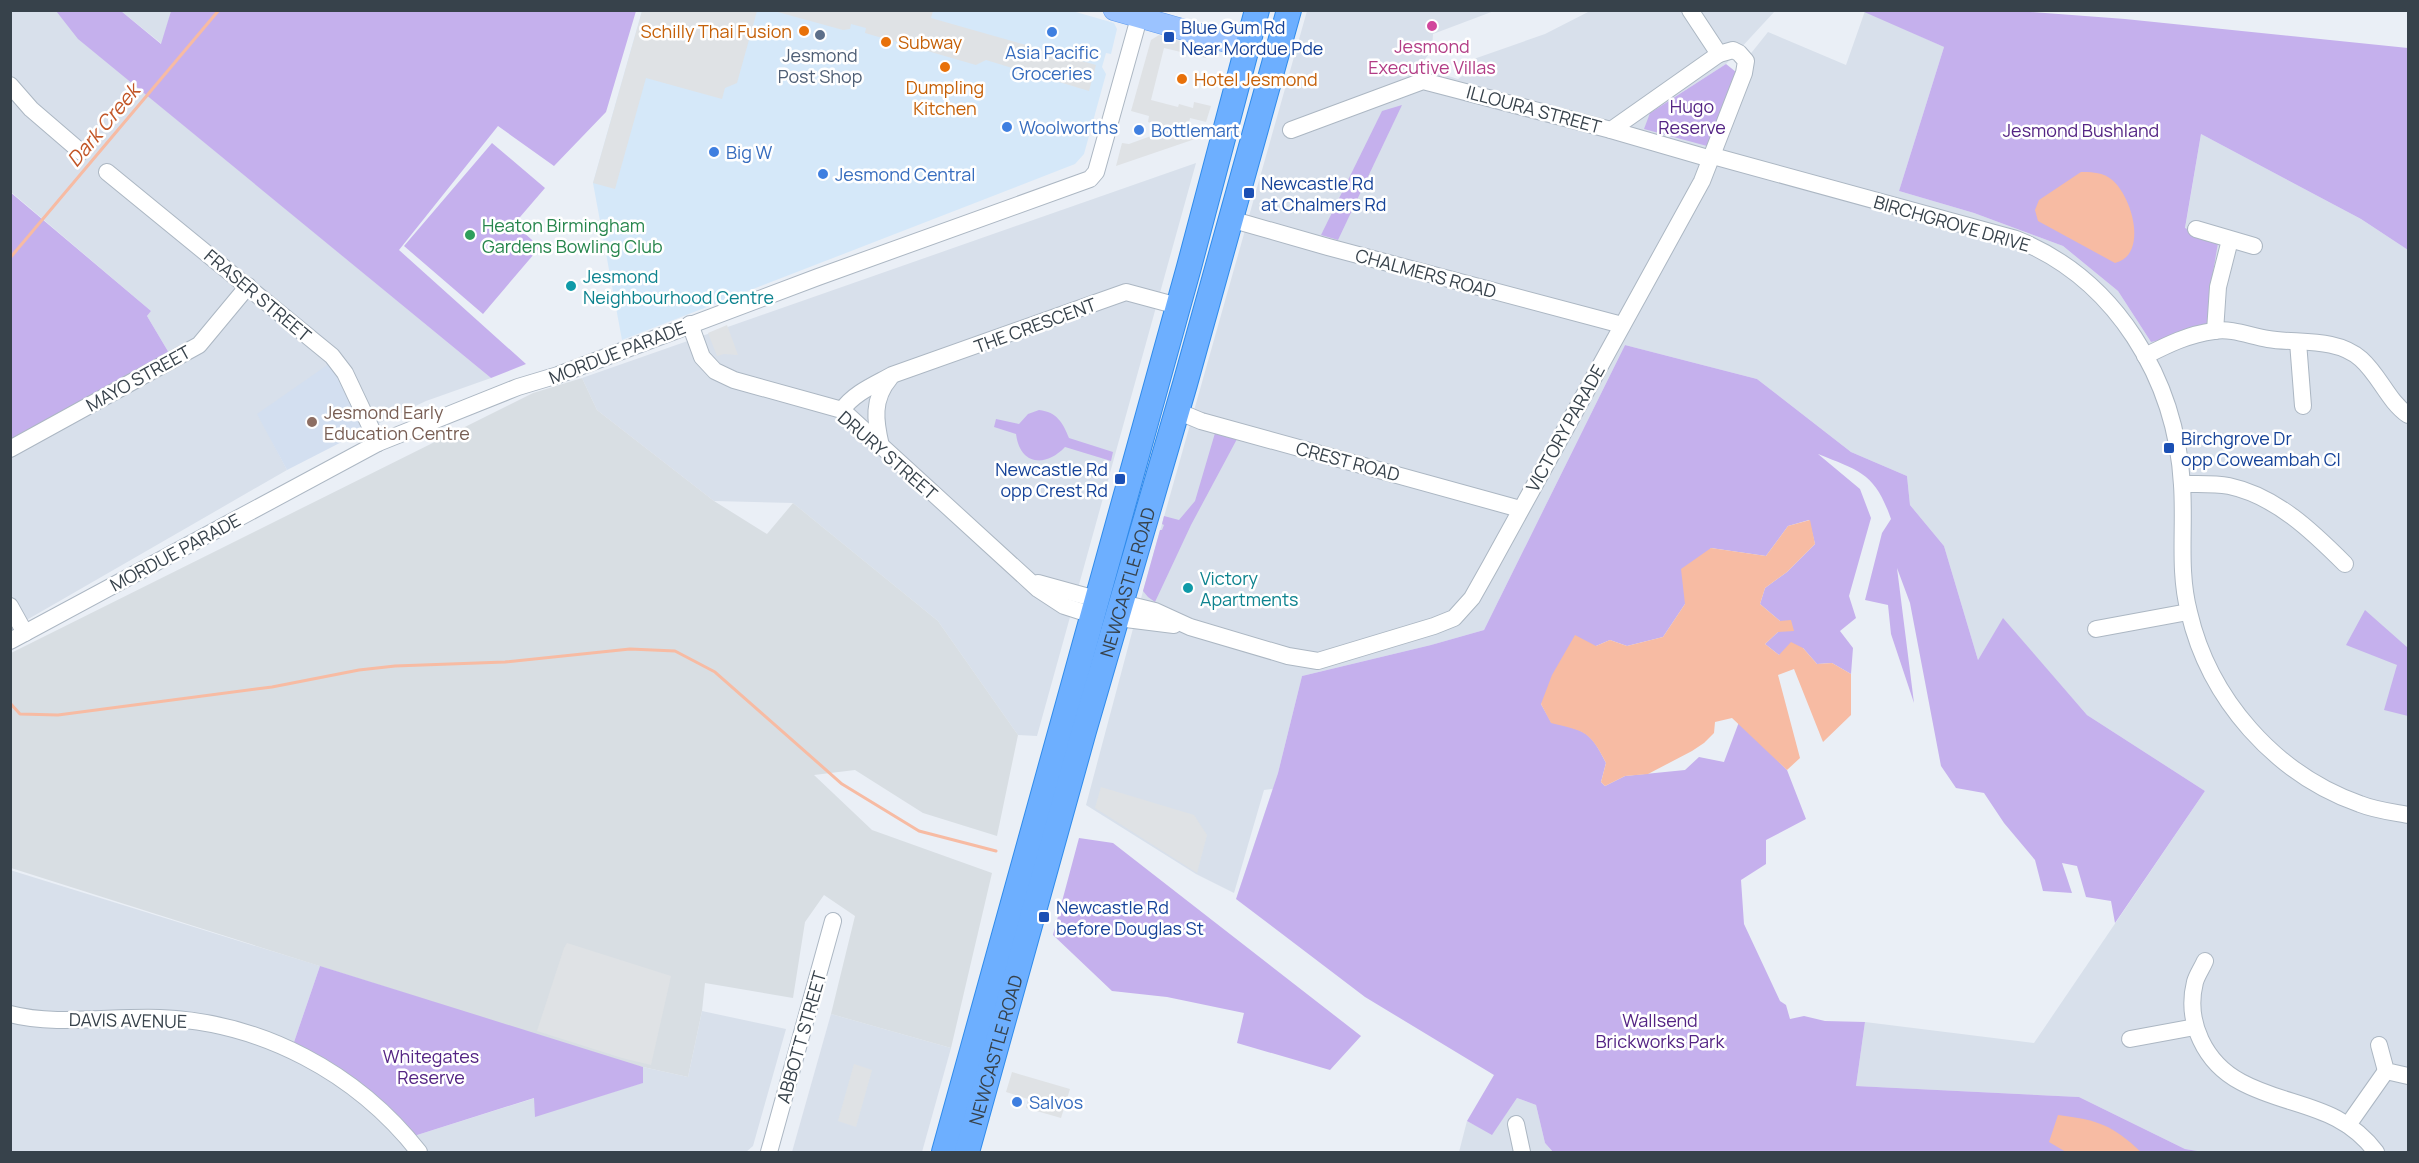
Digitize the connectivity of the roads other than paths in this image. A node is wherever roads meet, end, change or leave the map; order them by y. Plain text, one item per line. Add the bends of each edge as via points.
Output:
1 (1114, 10) edge
2 (1257, 10) edge
3 (1289, 10) edge
4 (1690, 10) edge
5 (1145, 14) edge
6 (1248, 43) junction
7 (1277, 51) junction
8 (1719, 54) junction
9 (10, 85) edge
10 (1291, 130) dead end
11 (1611, 130) junction
12 (81, 152) dead end
13 (1712, 157) junction
14 (107, 172) dead end
15 (1230, 219) junction
16 (2196, 230) dead end
17 (2230, 240) junction
18 (2254, 246) dead end
19 (248, 286) junction
20 (1178, 306) junction
21 (690, 324) junction
22 (1622, 325) junction
23 (2215, 330) junction
24 (2298, 342) junction
25 (2145, 356) junction
26 (892, 375) junction
27 (2303, 406) dead end
28 (842, 410) junction
29 (1177, 411) junction
30 (2409, 415) edge
31 (378, 443) junction
32 (882, 447) junction
33 (10, 448) edge
34 (2182, 484) junction
35 (1520, 509) junction
36 (2345, 564) dead end
37 (10, 606) edge
38 (1094, 607) junction
39 (1120, 610) junction
40 (2188, 612) junction
41 (2096, 629) dead end
42 (18, 637) edge
43 (2409, 815) edge
44 (833, 921) dead end
45 (2205, 961) dead end
46 (10, 1014) edge
47 (2195, 1027) junction
48 (2130, 1040) dead end
49 (2379, 1045) dead end
50 (2386, 1071) junction
51 (2409, 1076) edge
52 (1516, 1124) dead end
53 (2348, 1125) junction
54 (419, 1152) edge
55 (769, 1152) edge
56 (944, 1152) edge
57 (967, 1152) edge
58 (1522, 1152) edge
59 (2376, 1152) edge

1 - 5 main road
2 - 6 highway, NEWCASTLE ROAD
3 - 7 highway, NEWCASTLE ROAD
4 - 8 street
5 - 6 main road via 1227,42
5 - 21 street, MORDUE PARADE via 1096,172 1090,179
6 - 7 highway
6 - 20 highway, NEWCASTLE ROAD
7 - 15 highway, NEWCASTLE ROAD
8 - 11 street
8 - 13 street, VICTORY PARADE via 1737,51 1746,68
9 - 12 street via 31,109
10 - 11 street, ILLOURA STREET via 1423,81
11 - 13 street, ILLOURA STREET
13 - 22 street, VICTORY PARADE
13 - 25 street, BIRCHGROVE DRIVE via 2033,246 2062,262 2098,291 2120,316
14 - 19 street, FRASER STREET
15 - 22 street, CHALMERS ROAD
15 - 29 highway, NEWCASTLE ROAD
16 - 17 street
17 - 18 street
17 - 23 street via 2218,287
19 - 31 street, FRASER STREET via 332,356 345,373
19 - 33 street, MAYO STREET via 199,345
20 - 26 street, THE CRESCENT via 1126,292
20 - 38 highway, NEWCASTLE ROAD
21 - 28 street, DRURY STREET via 702,357 715,371 734,380
21 - 31 street, MORDUE PARADE
22 - 35 street, VICTORY PARADE
23 - 24 street
23 - 25 street via 2176,340
24 - 27 street
24 - 30 street via 2331,346 2361,358 2397,407
25 - 34 street, BIRCHGROVE DRIVE via 2174,433
26 - 28 street, THE CRESCENT via 862,391
26 - 32 street via 883,386 875,412
28 - 32 street, DRURY STREET
29 - 35 street, CREST ROAD via 1201,421
29 - 39 highway, NEWCASTLE ROAD
31 - 42 street, MORDUE PARADE
32 - 38 street, DRURY STREET via 1022,574
34 - 36 street via 2228,486 2269,501
34 - 40 street, BIRCHGROVE DRIVE via 2182,576
35 - 39 street, VICTORY PARADE via 1491,566 1454,618 1318,661 1288,657
37 - 42 street
38 - 39 highway
38 - 56 highway, NEWCASTLE ROAD
39 - 57 highway, NEWCASTLE ROAD
40 - 41 street
40 - 43 street, BIRCHGROVE DRIVE via 2213,677 2240,718 2267,747 2307,779 2328,790 2360,804
44 - 55 street, ABBOTT STREET
45 - 47 street via 2195,982
46 - 54 street, DAVIS AVENUE via 44,1020 161,1018 210,1023 278,1043 350,1086
47 - 48 street
47 - 53 street via 2216,1064 2240,1082 2317,1108
49 - 50 street
50 - 51 street
50 - 53 street
52 - 58 street
53 - 59 street

